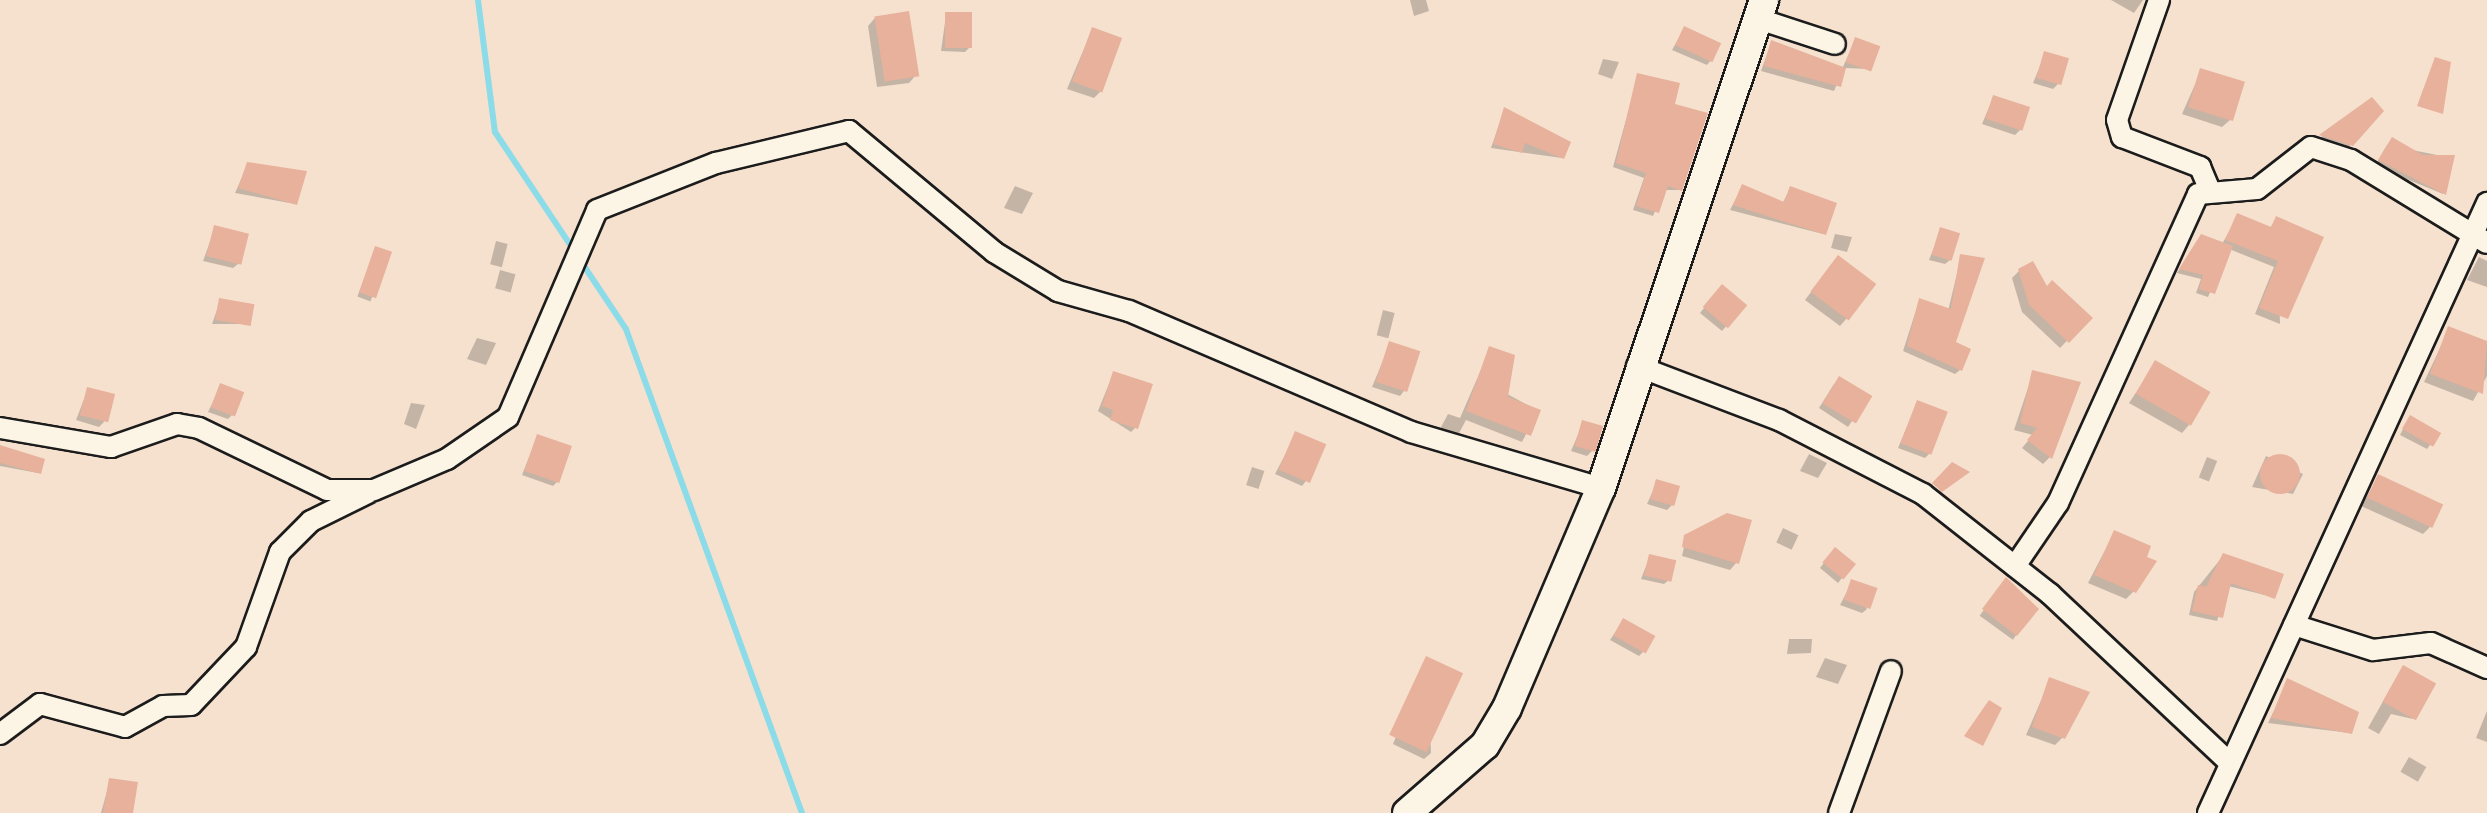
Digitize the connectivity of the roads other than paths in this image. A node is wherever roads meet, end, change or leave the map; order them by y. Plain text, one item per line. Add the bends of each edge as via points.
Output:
1 (2159, 0) edge
2 (1760, 9) edge
3 (1835, 44) dead end
4 (2209, 188) junction
5 (2487, 203) edge
6 (2480, 240) edge
7 (1637, 366) junction
8 (0, 428) edge
9 (1600, 488) junction
10 (374, 490) junction
11 (2015, 566) junction
12 (2294, 626) junction
13 (2487, 668) edge
14 (1891, 671) dead end
15 (0, 734) edge
16 (2230, 762) junction
17 (1407, 813) edge
18 (1839, 813) edge
19 (2208, 813) edge

1 - 4 street via 2116,120 2122,137 2200,167
2 - 3 street
2 - 7 street
4 - 6 street via 2256,189 2310,147 2351,160
4 - 11 street via 2172,238 2146,318 2058,503
5 - 6 street
6 - 12 street
7 - 9 street
7 - 11 street via 1779,420 1923,494
8 - 10 street via 111,447 178,424 328,490
9 - 10 street via 1411,432 1129,311 1058,291 994,252 849,132 716,163 597,210 508,417 447,459
9 - 17 street via 1485,745
10 - 15 street via 311,520 280,552 246,647 191,705 164,706 125,726 40,704
11 - 16 street
12 - 13 street via 2373,650 2431,643
12 - 16 street
14 - 18 street
16 - 19 street

